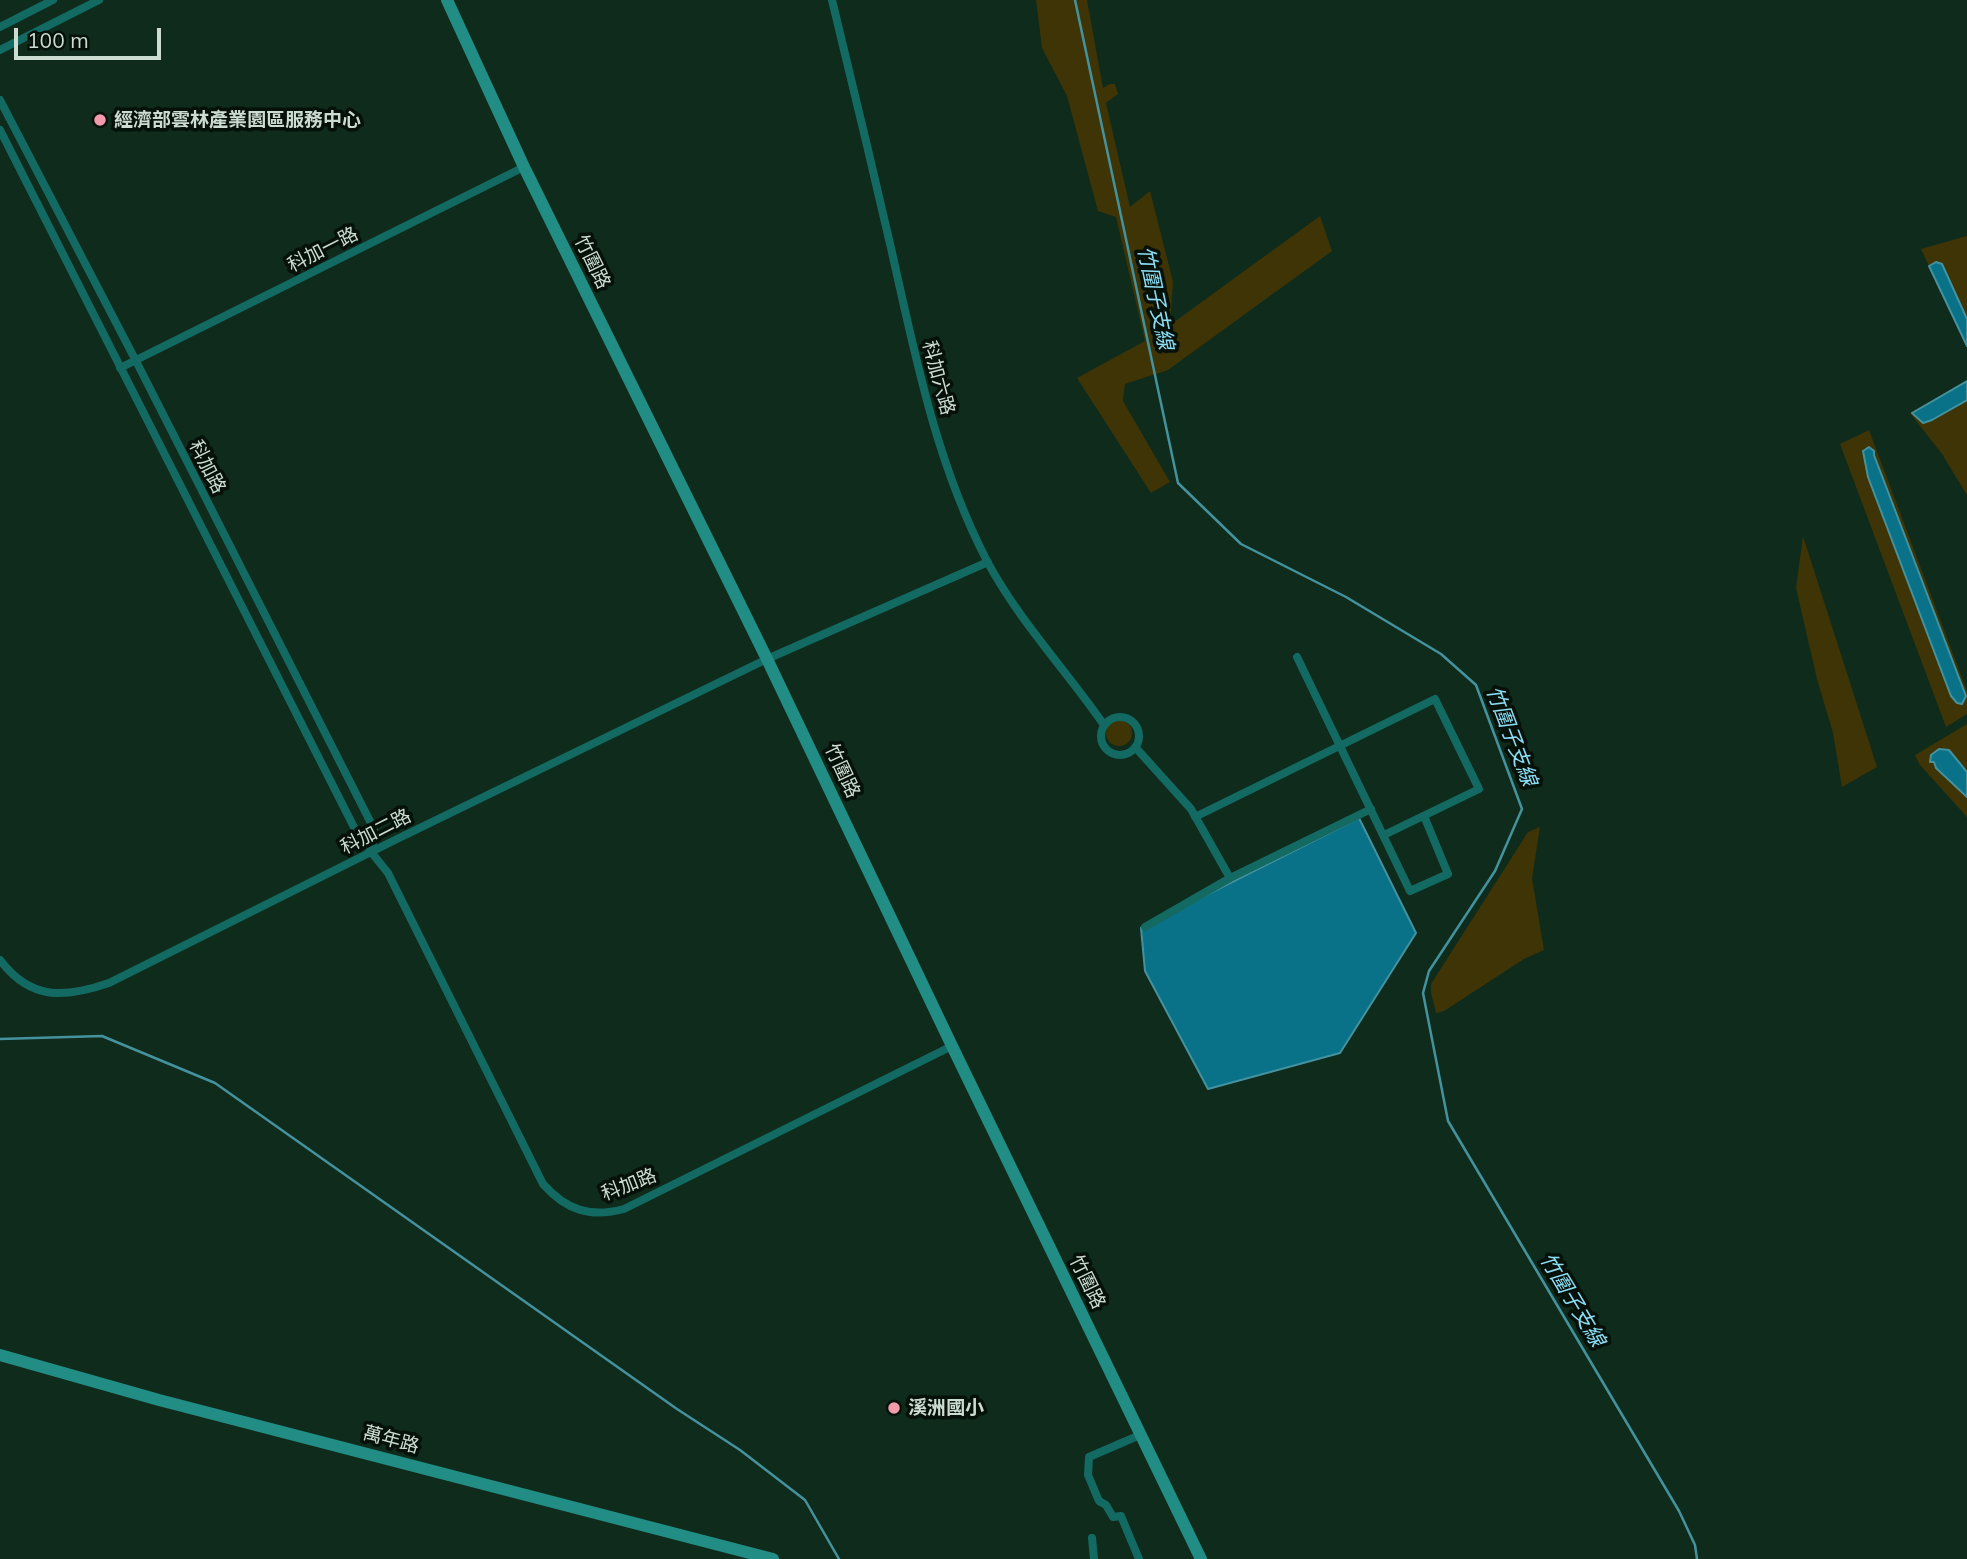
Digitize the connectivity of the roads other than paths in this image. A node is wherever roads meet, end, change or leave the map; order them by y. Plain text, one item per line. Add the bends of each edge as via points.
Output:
1 (53, 0) edge
2 (99, 0) edge
3 (447, 0) edge
4 (832, 0) edge
5 (0, 27) edge
6 (0, 50) edge
7 (0, 100) edge
8 (0, 130) edge
9 (524, 167) junction
10 (136, 361) junction
11 (120, 369) junction
12 (988, 562) junction
13 (1297, 657) dead end
14 (767, 659) junction
15 (1104, 725) junction
16 (1340, 746) junction
17 (1136, 748) junction
18 (1371, 809) junction
19 (1423, 816) junction
20 (1195, 817) junction
21 (1384, 835) junction
22 (372, 851) junction
23 (1230, 878) junction
24 (1145, 927) dead end
25 (0, 960) edge
26 (952, 1046) junction
27 (0, 1355) edge
28 (1140, 1435) junction
29 (1092, 1538) dead end
30 (773, 1559) edge
31 (1094, 1559) edge
32 (1139, 1559) edge
33 (1200, 1559) edge

1 - 5 street
2 - 6 street
3 - 9 street, 竹圍路
4 - 12 street, 科加六路 via 927,405 950,475
7 - 10 street, 科加路
8 - 11 street, 科加路
9 - 10 street, 科加一路
9 - 14 street, 竹圍路
10 - 11 street, 科加一路
10 - 22 street, 科加路 via 374,829
11 - 22 street, 科加路 via 359,837
12 - 14 street, 科加二路
12 - 15 street, 科加六路 via 1021,617
13 - 16 street
14 - 22 street, 科加二路
14 - 26 street, 竹圍路
15 - 17 street via 1101,738 1107,750 1119,756
15 - 17 street via 1120,717 1132,720 1140,736
16 - 18 street
16 - 19 street via 1435,699 1479,789
16 - 20 street
17 - 20 street
18 - 21 street
18 - 23 street
19 - 21 street
19 - 21 street via 1448,874 1410,891
20 - 23 street
22 - 25 street, 科加二路 via 89,990 49,993 21,981
22 - 26 street, 科加路 via 388,873 543,1184 584,1211 604,1214 635,1204
23 - 24 street
26 - 28 street, 竹圍路
27 - 30 street, 萬年路
28 - 32 street via 1089,1457 1088,1475 1098,1501 1107,1505 1113,1517 1121,1516
28 - 33 street, 竹圍路
29 - 31 street

